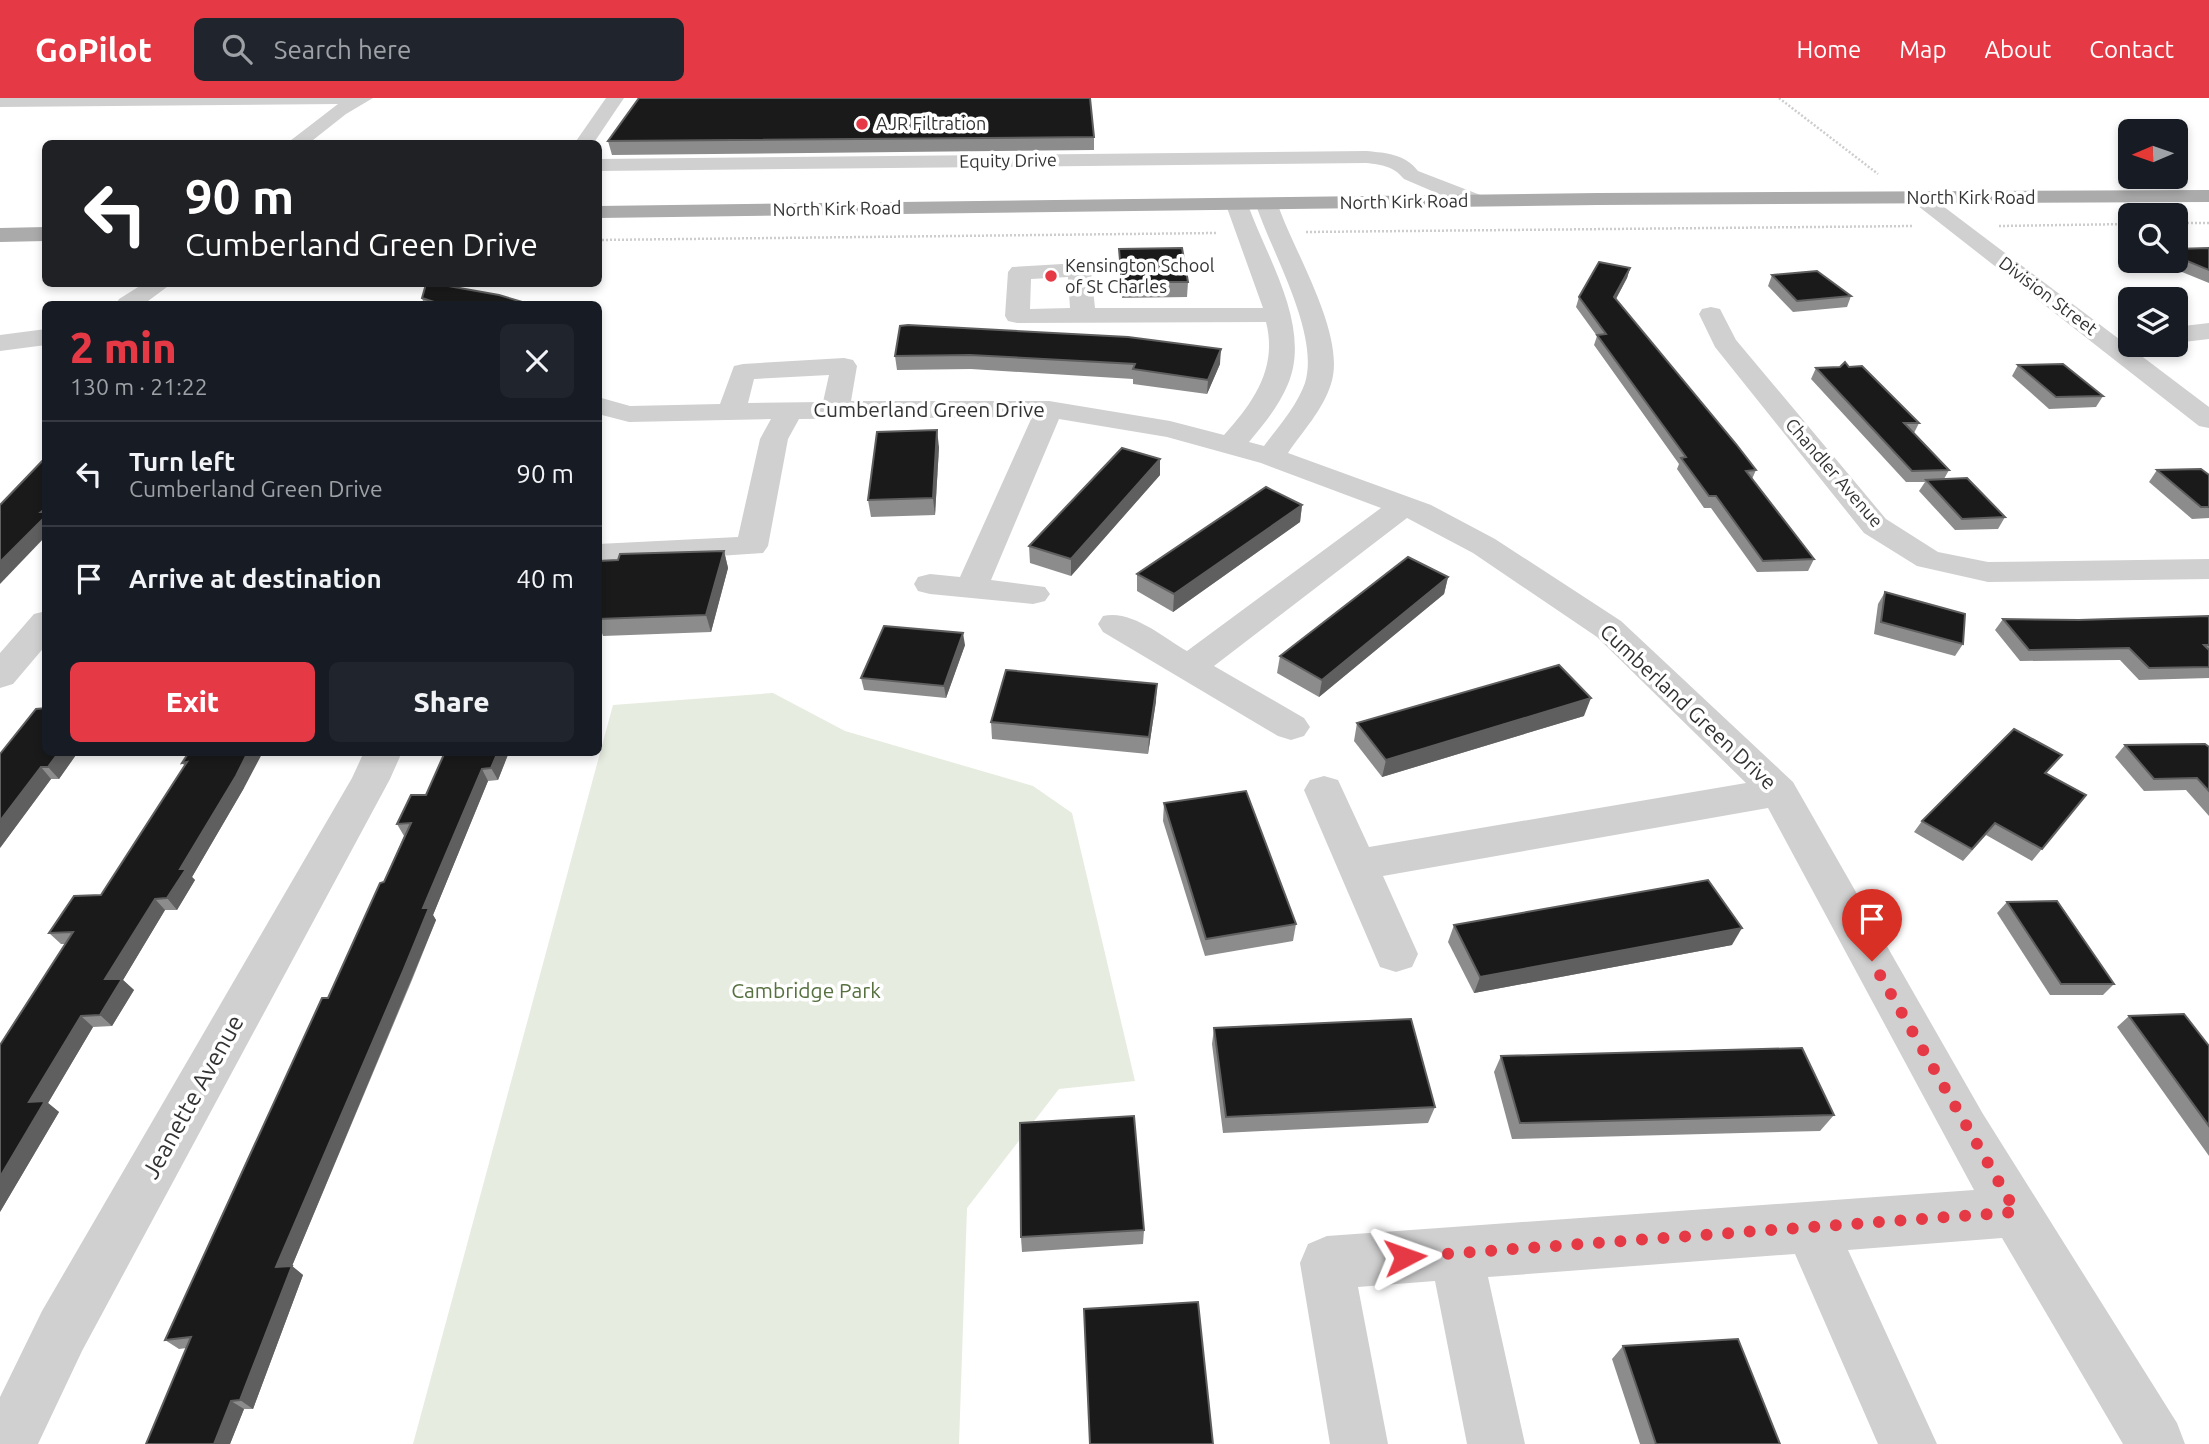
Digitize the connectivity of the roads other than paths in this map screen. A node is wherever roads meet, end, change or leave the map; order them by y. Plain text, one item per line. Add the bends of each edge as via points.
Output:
1 (349, 98) edge
2 (365, 98) edge
3 (615, 98) edge
4 (117, 99) edge
5 (169, 99) edge
6 (0, 102) edge
7 (300, 140) edge
8 (330, 140) edge
9 (586, 140) edge
10 (602, 165) edge
11 (1411, 175) junction
12 (2209, 196) edge
13 (1475, 201) junction
14 (1394, 203) junction
15 (1929, 206) junction
16 (2209, 211) edge
17 (602, 212) edge
18 (1240, 213) junction
19 (1269, 213) junction
20 (42, 218) edge
21 (0, 219) edge
22 (602, 228) edge
23 (42, 234) edge
24 (0, 235) edge
25 (129, 287) edge
26 (154, 287) edge
27 (114, 301) edge
28 (133, 301) edge
29 (1711, 314) dead end
30 (1277, 315) junction
31 (1083, 316) junction
32 (2209, 331) edge
33 (2188, 333) edge
34 (2118, 337) edge
35 (42, 338) edge
36 (2103, 338) junction
37 (0, 344) edge
38 (602, 406) edge
39 (835, 408) junction
40 (792, 409) junction
41 (1049, 410) junction
42 (732, 411) junction
43 (2209, 419) edge
44 (1231, 445) junction
45 (1271, 457) junction
46 (1403, 506) junction
47 (602, 554) edge
48 (2209, 569) edge
49 (930, 584) dead end
50 (971, 588) junction
51 (1032, 594) dead end
52 (1115, 624) dead end
53 (42, 629) edge
54 (20, 665) edge
55 (1189, 667) junction
56 (1290, 727) dead end
57 (381, 756) edge
58 (1324, 790) dead end
59 (1779, 792) junction
60 (1356, 865) junction
61 (1396, 954) dead end
62 (2016, 1212) junction
63 (1810, 1227) junction
64 (1456, 1253) junction
65 (8, 1444) edge
66 (1359, 1444) edge
67 (1496, 1444) edge
68 (1908, 1444) edge
69 (2156, 1444) edge

1 - 5 street
2 - 7 street via 338,110
2 - 8 street via 365,109
3 - 9 street
4 - 5 street
4 - 6 street
10 - 11 street, Equity Drive via 1366,157 1392,160
11 - 13 street, Equity Drive
11 - 14 street
12 - 15 main road, North Kirk Road
13 - 14 main road, North Kirk Road
13 - 15 main road, North Kirk Road
14 - 19 main road, North Kirk Road
15 - 16 main road, North Kirk Road
15 - 19 main road, North Kirk Road
15 - 36 street, Division Street
17 - 18 main road, North Kirk Road
18 - 19 main road, North Kirk Road
18 - 22 main road, North Kirk Road
18 - 30 street
19 - 45 street via 1312,321 1322,361 1318,384
20 - 21 main road
23 - 24 main road
25 - 27 street
26 - 28 street
29 - 48 street, Chandler Avenue via 1724,342 1875,526 1928,559 1988,572
30 - 31 street
30 - 44 street via 1284,342 1281,372 1255,422
31 - 31 street via 1017,317 1020,272 1079,270
32 - 33 street
34 - 36 street
35 - 37 street
36 - 43 street, Division Street
38 - 42 street, Cumberland Green Drive via 629,414
39 - 40 street, Cumberland Green Drive
39 - 41 street, Cumberland Green Drive
39 - 42 street via 844,366 743,372
40 - 42 street, Cumberland Green Drive
40 - 47 street via 774,439 752,546
41 - 44 street, Cumberland Green Drive via 1170,429
41 - 50 street
44 - 45 street, Cumberland Green Drive
45 - 46 street, Cumberland Green Drive
46 - 55 street
46 - 59 street, Cumberland Green Drive via 1484,546 1609,629
49 - 50 street
50 - 51 street
52 - 55 street
53 - 54 street
55 - 56 street
57 - 65 street, Jeanette Avenue via 62,1331
58 - 60 street
59 - 60 street
59 - 62 street, Cumberland Green Drive
60 - 61 street
62 - 63 street
62 - 69 street, Cumberland Green Drive
63 - 64 street
63 - 68 street
64 - 66 street via 1327,1263
64 - 67 street

